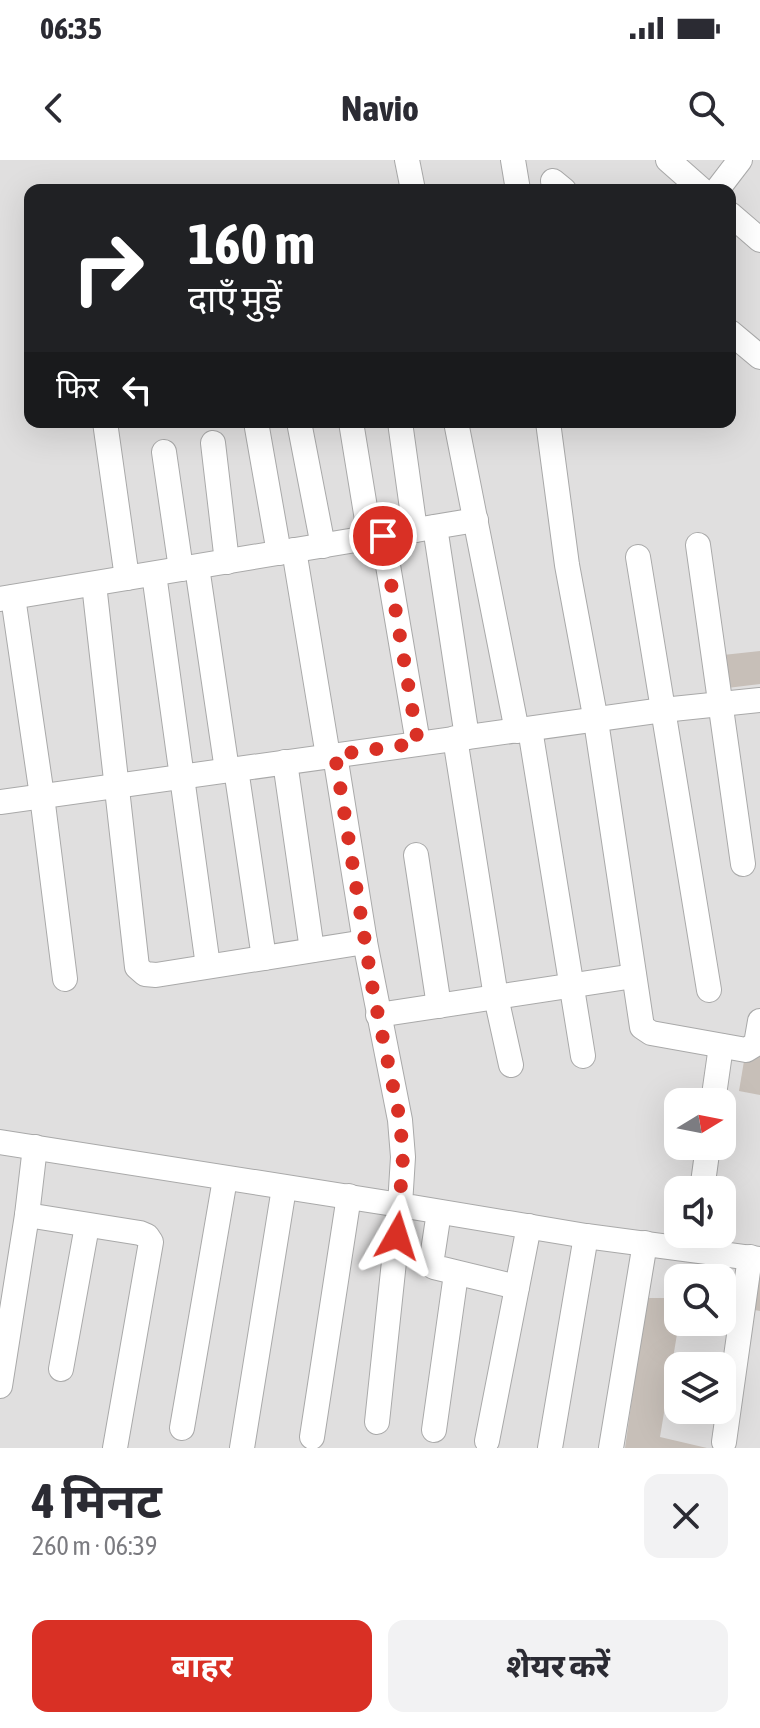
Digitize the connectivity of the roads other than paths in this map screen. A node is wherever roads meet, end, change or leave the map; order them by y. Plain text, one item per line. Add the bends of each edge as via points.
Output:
1 (407, 160) edge
2 (513, 160) edge
3 (668, 160) edge
4 (740, 160) edge
5 (412, 184) edge
6 (517, 184) edge
7 (695, 184) edge
8 (722, 184) edge
9 (736, 219) edge
10 (760, 240) edge
11 (736, 337) edge
12 (760, 357) edge
13 (106, 428) edge
14 (257, 428) edge
15 (300, 428) edge
16 (352, 428) edge
17 (401, 428) edge
18 (457, 428) edge
19 (549, 428) edge
20 (213, 443) dead end
21 (164, 452) dead end
22 (476, 520) junction
23 (425, 529) junction
24 (376, 537) junction
25 (698, 545) dead end
26 (323, 546) junction
27 (287, 552) junction
28 (638, 557) dead end
29 (227, 562) junction
30 (189, 568) junction
31 (154, 574) junction
32 (127, 578) junction
33 (94, 584) junction
34 (6, 598) edge
35 (760, 700) edge
36 (722, 704) junction
37 (663, 710) junction
38 (596, 721) junction
39 (524, 730) junction
40 (461, 738) junction
41 (418, 743) junction
42 (331, 756) junction
43 (285, 762) junction
44 (232, 770) junction
45 (182, 777) junction
46 (118, 786) junction
47 (42, 796) junction
48 (0, 802) edge
49 (416, 855) dead end
50 (743, 864) dead end
51 (365, 942) junction
52 (312, 950) junction
53 (264, 958) junction
54 (208, 966) junction
55 (634, 976) junction
56 (65, 979) dead end
57 (571, 986) junction
58 (709, 990) dead end
59 (496, 997) junction
60 (439, 1006) junction
61 (378, 1015) junction
62 (759, 1028) edge
63 (721, 1046) junction
64 (583, 1056) dead end
65 (511, 1065) dead end
66 (715, 1088) edge
67 (0, 1142) edge
68 (35, 1147) junction
69 (225, 1179) junction
70 (284, 1188) junction
71 (349, 1196) junction
72 (400, 1205) junction
73 (439, 1212) junction
74 (27, 1215) junction
75 (87, 1226) junction
76 (529, 1226) junction
77 (586, 1236) junction
78 (645, 1243) junction
79 (664, 1243) edge
80 (718, 1248) edge
81 (755, 1258) edge
82 (456, 1274) junction
83 (517, 1287) junction
84 (61, 1369) dead end
85 (0, 1386) edge
86 (377, 1422) dead end
87 (182, 1428) dead end
88 (434, 1430) dead end
89 (312, 1437) dead end
90 (487, 1441) dead end
91 (724, 1442) dead end
92 (115, 1448) edge
93 (242, 1448) edge
94 (550, 1448) edge
95 (611, 1448) edge

1 - 5 street
2 - 6 street
3 - 7 street
4 - 8 street
9 - 10 street
11 - 12 street
13 - 32 street
14 - 27 street
15 - 26 street
16 - 24 street
17 - 23 street
18 - 22 street
19 - 38 street
20 - 29 street
21 - 30 street
22 - 23 street
22 - 39 street
23 - 24 street
23 - 40 street
24 - 26 street
24 - 41 street
25 - 36 street
26 - 27 street
27 - 29 street
27 - 42 street
28 - 37 street
29 - 30 street
30 - 31 street
30 - 44 street
31 - 32 street
31 - 45 street
32 - 33 street
33 - 34 street
33 - 46 street
34 - 47 street
35 - 36 street
36 - 37 street
36 - 50 street
37 - 38 street
37 - 58 street
38 - 39 street
38 - 55 street
39 - 40 street
39 - 57 street
40 - 41 street
40 - 59 street
41 - 42 street
42 - 43 street
42 - 51 street
43 - 44 street
43 - 52 street
44 - 45 street
44 - 53 street
45 - 46 street
45 - 54 street
46 - 47 street
46 - 54 street via 137,967 156,975
47 - 48 street
47 - 56 street
49 - 60 street
51 - 52 street
51 - 61 street
52 - 53 street
53 - 54 street
55 - 57 street
55 - 63 street via 645,1031
57 - 59 street
57 - 64 street
59 - 60 street
59 - 65 street
60 - 61 street
61 - 72 street via 400,1120
62 - 63 street via 753,1047
63 - 66 street
67 - 68 street
68 - 69 street
68 - 74 street
69 - 70 street
69 - 87 street
70 - 71 street
70 - 93 street
71 - 72 street
71 - 89 street
72 - 73 street
72 - 86 street
73 - 76 street
73 - 82 street via 433,1263
74 - 75 street
74 - 85 street
75 - 84 street
75 - 92 street via 140,1233 151,1242
76 - 77 street
76 - 83 street
77 - 78 street
77 - 94 street
78 - 79 street
78 - 95 street
80 - 81 street
81 - 91 street
82 - 83 street
82 - 88 street
83 - 90 street

